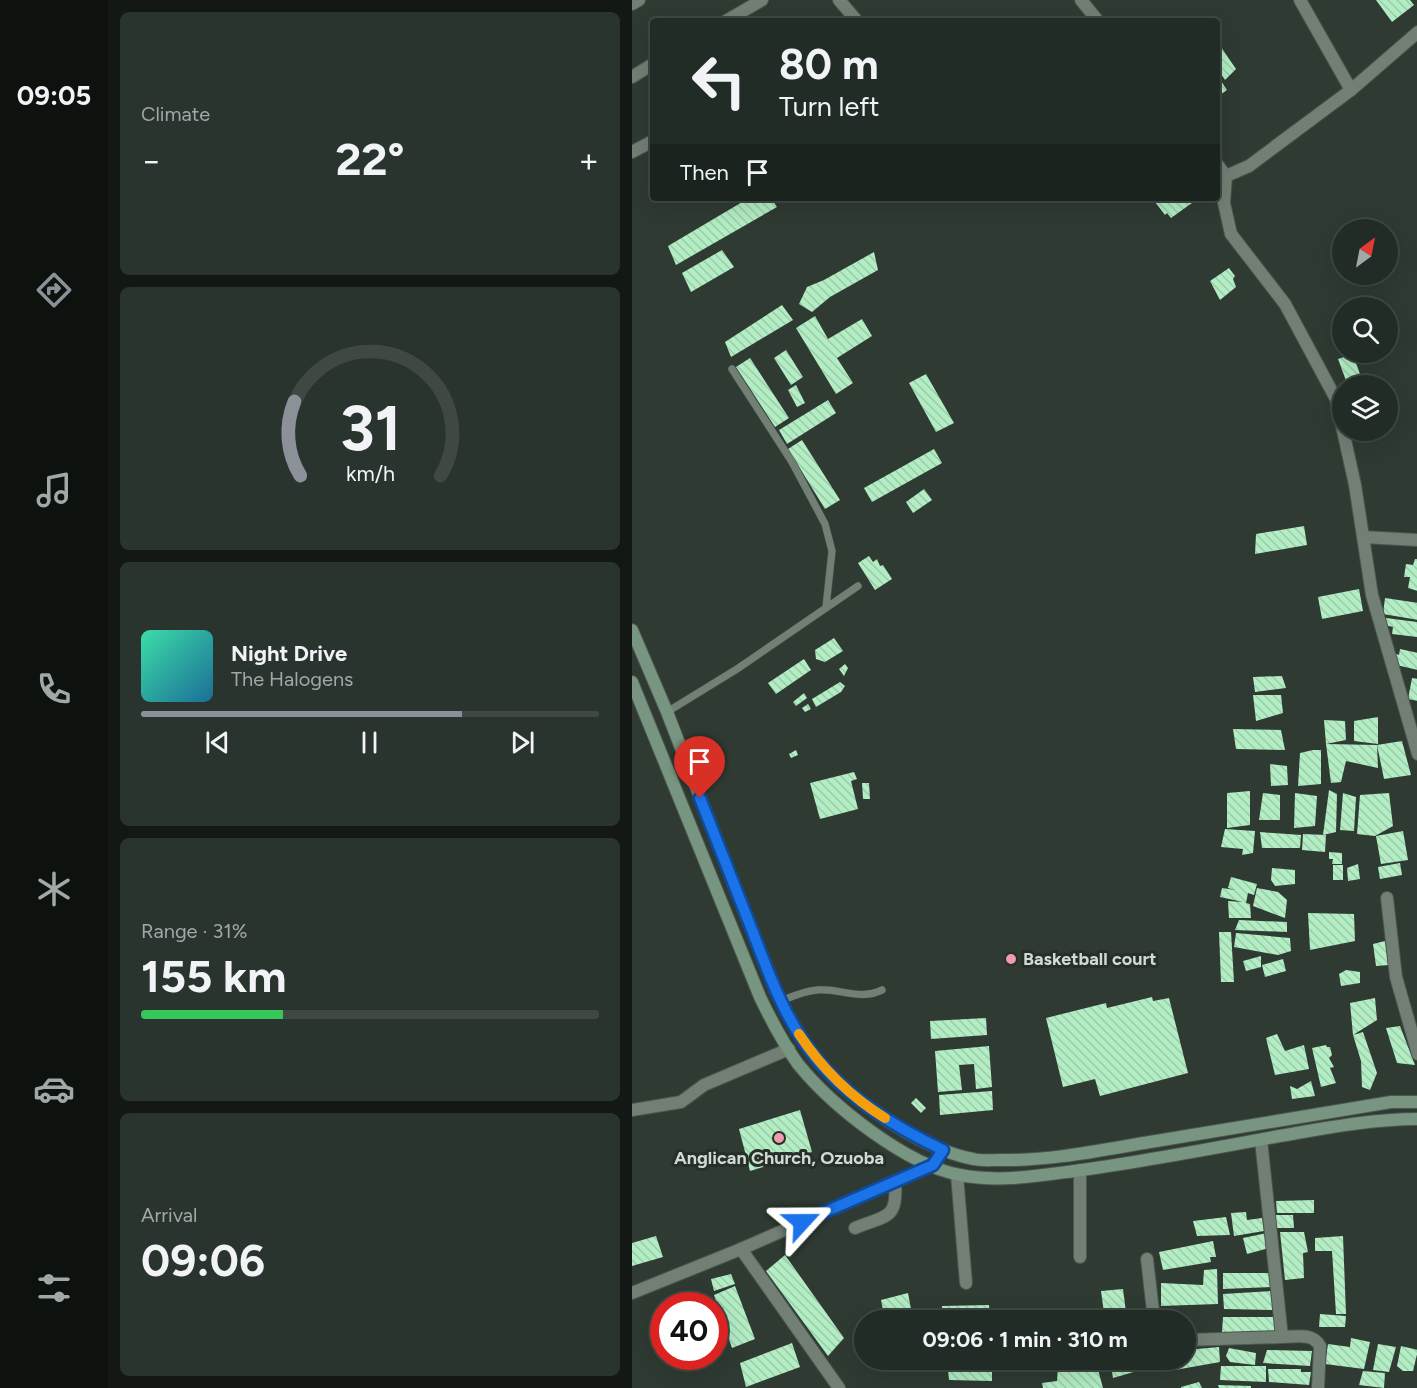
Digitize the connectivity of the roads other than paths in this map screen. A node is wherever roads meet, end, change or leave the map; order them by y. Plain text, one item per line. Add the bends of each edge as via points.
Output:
1 (639, 0) edge
2 (762, 0) edge
3 (839, 0) edge
4 (1081, 0) edge
5 (1300, 0) edge
6 (632, 4) edge
7 (731, 18) edge
8 (854, 18) edge
9 (1096, 18) edge
10 (1418, 32) edge
11 (650, 66) edge
12 (632, 77) edge
13 (1351, 90) junction
14 (650, 143) edge
15 (632, 153) edge
16 (1220, 168) edge
17 (1226, 176) junction
18 (732, 369) dead end
19 (1363, 537) junction
20 (1418, 540) edge
21 (858, 586) dead end
22 (826, 608) junction
23 (632, 630) edge
24 (633, 686) edge
25 (667, 712) junction
26 (1418, 754) edge
27 (1387, 898) dead end
28 (882, 990) dead end
29 (781, 1001) junction
30 (789, 1049) junction
31 (1418, 1054) edge
32 (1418, 1102) edge
33 (632, 1110) edge
34 (1418, 1119) edge
35 (1261, 1140) junction
36 (943, 1150) junction
37 (933, 1165) junction
38 (1080, 1170) junction
39 (957, 1175) junction
40 (895, 1182) junction
41 (855, 1228) dead end
42 (741, 1249) junction
43 (1080, 1257) dead end
44 (1147, 1259) dead end
45 (966, 1283) dead end
46 (632, 1293) edge
47 (1153, 1310) edge
48 (1282, 1337) junction
49 (1196, 1341) edge
50 (839, 1388) edge
51 (1318, 1388) edge

1 - 6 street
2 - 7 street
3 - 8 street
4 - 9 street
5 - 13 street
10 - 13 street
11 - 12 street
13 - 17 street via 1249,166
14 - 15 street
16 - 17 street
17 - 19 street via 1224,203 1231,234 1285,304 1336,399
18 - 22 lane via 792,462 825,524 833,552
19 - 20 street
19 - 26 street via 1372,595
21 - 22 lane
22 - 25 lane
23 - 25 main road
24 - 30 main road via 760,997
25 - 29 main road
27 - 31 street via 1396,977
28 - 29 lane via 859,995 819,989
29 - 36 main road via 812,1053 835,1078 874,1111 912,1136
30 - 33 street via 704,1085 682,1102
30 - 37 main road via 823,1092 862,1125 903,1152
32 - 36 main road via 1391,1102 1098,1151 1019,1160 974,1160
34 - 35 main road via 1391,1119
35 - 38 main road
35 - 48 street
36 - 37 street
37 - 39 main road
37 - 40 street
38 - 39 main road via 1020,1178
38 - 43 street
39 - 45 street
40 - 41 street via 896,1206 890,1214
40 - 42 street
42 - 46 street
42 - 50 street
44 - 47 street
48 - 49 street
48 - 51 street via 1311,1336 1317,1340

